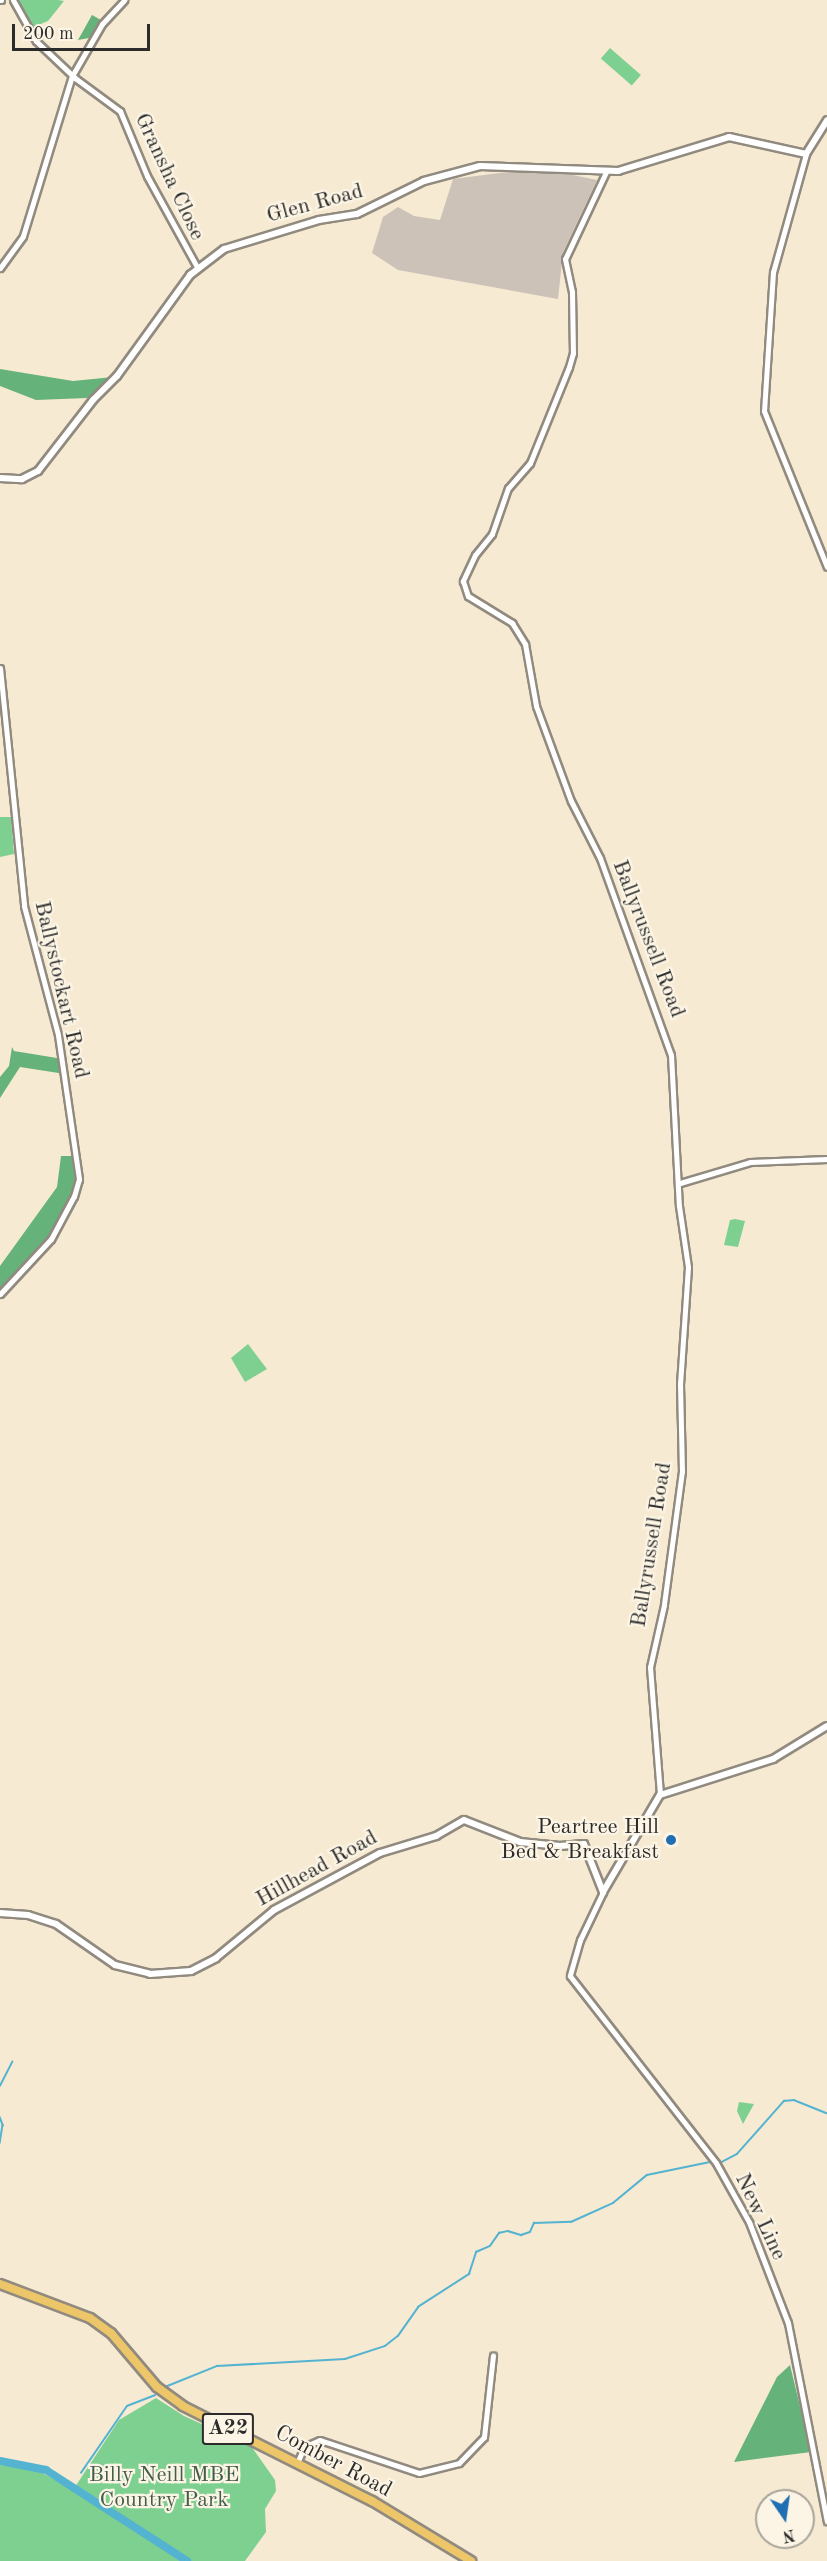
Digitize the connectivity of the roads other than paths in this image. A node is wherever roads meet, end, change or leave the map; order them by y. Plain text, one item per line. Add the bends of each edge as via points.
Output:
1 (14, 0) edge
2 (124, 0) edge
3 (72, 76) junction
4 (827, 120) edge
5 (806, 154) junction
6 (606, 172) junction
7 (197, 267) junction
8 (0, 268) edge
9 (0, 478) edge
10 (827, 567) edge
11 (0, 668) edge
12 (827, 1159) edge
13 (680, 1183) junction
14 (0, 1294) edge
15 (827, 1726) edge
16 (660, 1795) junction
17 (603, 1892) junction
18 (0, 1913) edge
19 (0, 2284) edge
20 (493, 2355) dead end
21 (297, 2463) junction
22 (827, 2521) edge
23 (471, 2561) edge

1 - 3 street, Gransha Close via 36,41
2 - 3 street via 102,24
3 - 7 street, Gransha Close via 120,111 147,177
3 - 8 street via 23,236
4 - 5 street
5 - 6 street, Glen Road via 729,137 641,166
5 - 10 street via 773,272 764,411
6 - 7 street, Glen Road via 535,166 468,168 424,181 357,214 319,220 231,246
6 - 13 street, Ballyrussell Road via 564,260 572,292 570,367 530,464 508,488 492,534 468,567 463,581 468,596 512,623 525,644 533,697 548,741 600,858 660,1014 671,1055 671,1098
7 - 9 street, Glen Road via 117,376 93,400 38,471 22,479
11 - 14 street, Ballystockart Road via 24,906 58,1035 79,1179 51,1239
12 - 13 street via 750,1162
13 - 16 street, Ballyrussell Road via 688,1268 680,1384 682,1471 664,1605 650,1667
15 - 16 street via 760,1764
16 - 17 street
17 - 18 street, Hillhead Road via 584,1844 520,1842 464,1820 436,1836 380,1853 274,1910 216,1958 191,1971 150,1974 115,1965 56,1924 28,1915
17 - 22 street, New Line via 569,1971 575,1986 716,2163 750,2222 788,2323
19 - 21 highway, Comber Road / A22 via 90,2318 111,2333 144,2374 171,2398
20 - 21 street via 484,2437 459,2463 419,2472 320,2440 304,2447
21 - 23 highway, Comber Road / A22 via 372,2501

